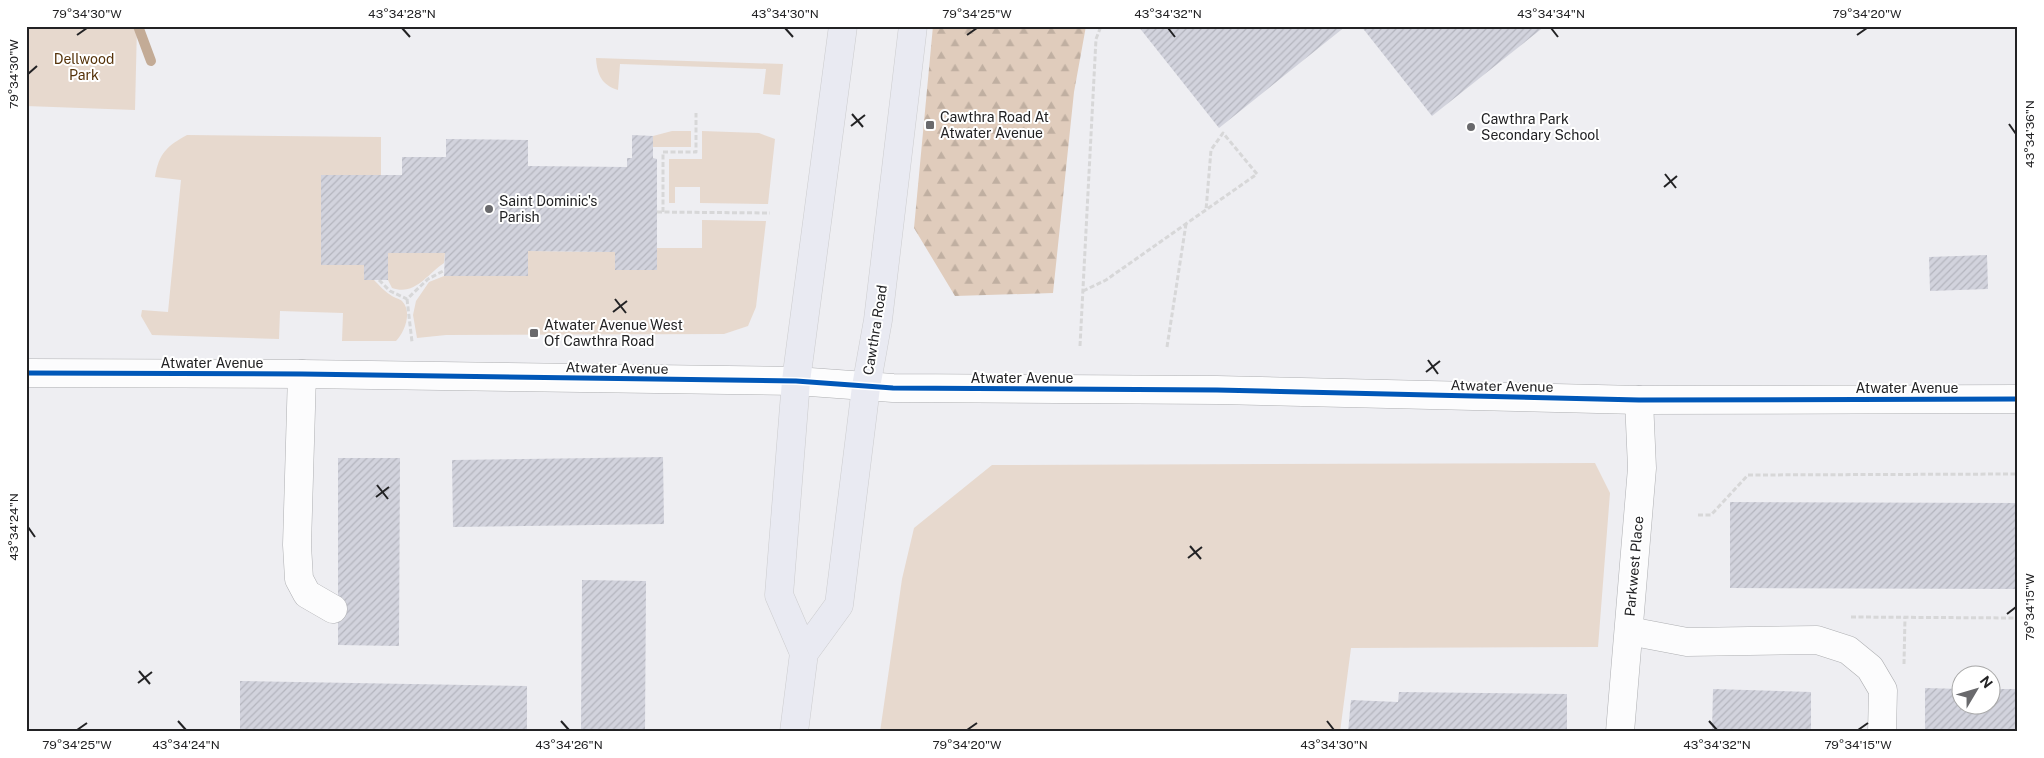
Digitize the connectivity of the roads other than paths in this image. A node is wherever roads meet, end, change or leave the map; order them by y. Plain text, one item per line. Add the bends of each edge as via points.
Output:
1 (843, 26) edge
2 (913, 26) edge
3 (26, 373) edge
4 (302, 374) junction
5 (796, 381) junction
6 (866, 387) junction
7 (2018, 399) edge
8 (1639, 400) junction
9 (333, 609) dead end
10 (1629, 631) junction
11 (804, 653) junction
12 (794, 732) edge
13 (1620, 732) edge
14 (1882, 732) edge

1 - 5 main road
2 - 6 main road, Cawthra Road via 878,320
3 - 4 street, Atwater Avenue
4 - 5 street, Atwater Avenue
4 - 9 street via 299,579 308,594
5 - 6 street, Atwater Avenue
5 - 11 main road via 779,595
6 - 8 street, Atwater Avenue via 1217,390
6 - 11 main road, Cawthra Road via 839,605
7 - 8 street, Atwater Avenue
8 - 10 street, Parkwest Place via 1642,468
10 - 13 street, Parkwest Place
10 - 14 street via 1686,642 1817,640 1848,650 1870,668 1883,690
11 - 12 main road, Cawthra Road

